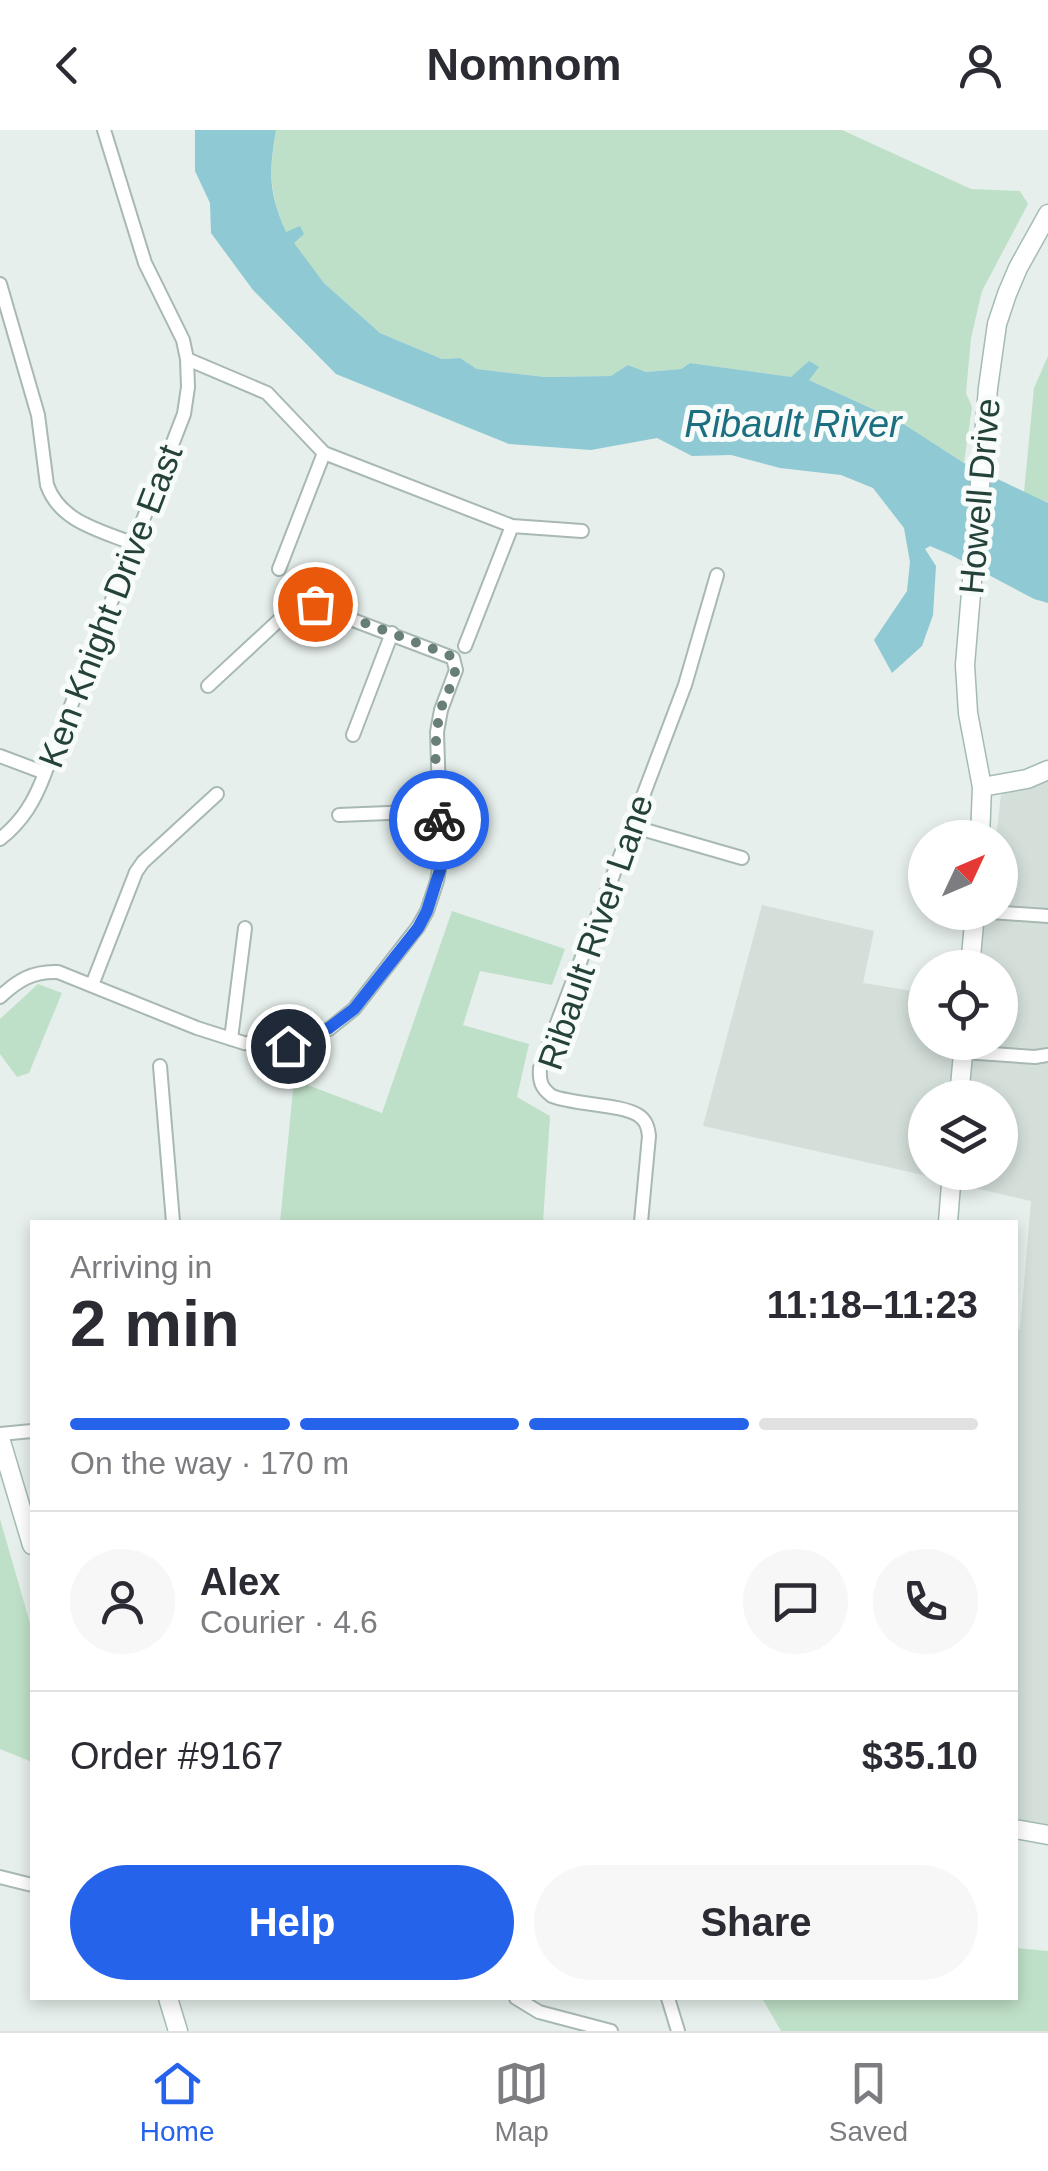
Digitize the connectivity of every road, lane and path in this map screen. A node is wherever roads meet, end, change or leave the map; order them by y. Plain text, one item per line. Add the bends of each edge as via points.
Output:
1 (104, 130) edge
2 (1048, 214) edge
3 (0, 284) edge
4 (187, 360) junction
5 (324, 453) junction
6 (512, 526) junction
7 (582, 531) dead end
8 (134, 544) junction
9 (279, 569) dead end
10 (717, 575) dead end
11 (392, 633) junction
12 (465, 646) dead end
13 (208, 686) dead end
14 (353, 735) dead end
15 (0, 756) edge
16 (1048, 770) edge
17 (46, 774) junction
18 (982, 787) junction
19 (217, 794) dead end
20 (438, 810) junction
21 (340, 815) dead end
22 (981, 820) edge
23 (631, 826) junction
24 (0, 839) edge
25 (742, 858) dead end
26 (1018, 914) edge
27 (1048, 916) edge
28 (244, 928) dead end
29 (92, 984) junction
30 (0, 997) edge
31 (231, 1039) junction
32 (1018, 1055) edge
33 (1048, 1056) edge
34 (160, 1066) dead end
35 (951, 1190) edge
36 (173, 1220) edge
37 (644, 1220) edge
38 (948, 1220) edge
39 (30, 1431) edge
40 (0, 1436) edge
41 (30, 1539) edge
42 (1018, 1830) edge
43 (1048, 1835) edge
44 (0, 1877) edge
45 (30, 1884) edge
46 (169, 2000) edge
47 (519, 2000) edge
48 (669, 2000) edge
49 (178, 2031) edge
50 (611, 2031) edge
51 (678, 2031) edge

1 - 4 street via 145,263
2 - 18 street, Howell Drive via 1007,294 988,388 965,690
3 - 8 street via 38,415 50,496 72,518
4 - 5 street via 267,393
4 - 8 street, Ken Knight Drive East via 184,414
5 - 6 street
5 - 9 street
6 - 7 street
6 - 12 street
8 - 17 street, Ken Knight Drive East
10 - 23 street, Ribault River Lane via 685,685
11 - 13 street via 300,604
11 - 14 street
11 - 20 street via 456,662 437,732
15 - 17 street
16 - 18 street
17 - 24 street, Ken Knight Drive East via 29,809
18 - 22 street, Howell Drive
19 - 29 street via 136,872
20 - 21 street
20 - 31 street via 440,870 427,911 354,1009 288,1046
23 - 25 street
23 - 37 street, Ribault River Lane via 540,1078 552,1096 644,1120
26 - 27 street
28 - 31 street
29 - 30 street via 42,972
29 - 31 street
32 - 33 street
34 - 36 street
35 - 38 street
39 - 40 street
40 - 41 street
42 - 43 street
44 - 45 street
46 - 49 street
47 - 50 street via 539,2012
48 - 51 street

